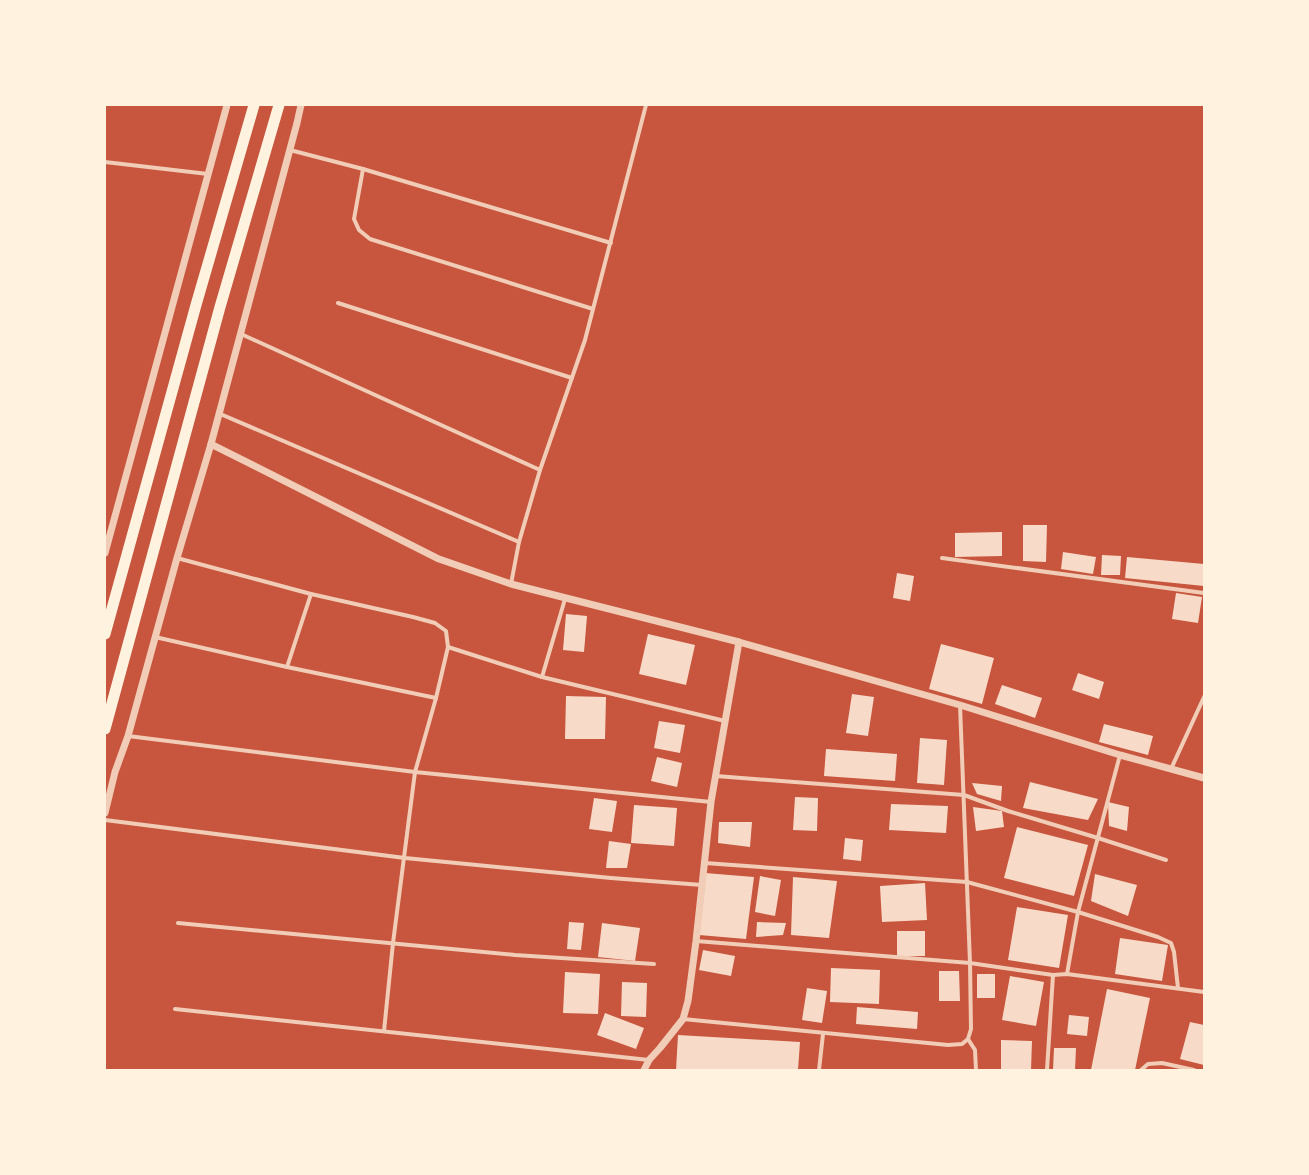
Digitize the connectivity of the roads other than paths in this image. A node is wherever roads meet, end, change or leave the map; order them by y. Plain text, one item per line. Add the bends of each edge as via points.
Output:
1 (227, 105) edge
2 (279, 105) edge
3 (288, 105) edge
4 (301, 105) edge
5 (646, 105) edge
6 (253, 108) edge
7 (272, 132) junction
8 (290, 150) junction
9 (105, 162) edge
10 (363, 169) junction
11 (208, 174) junction
12 (611, 243) junction
13 (338, 303) dead end
14 (593, 309) junction
15 (240, 334) junction
16 (572, 378) junction
17 (218, 413) junction
18 (211, 444) junction
19 (540, 470) junction
20 (519, 542) junction
21 (105, 553) edge
22 (177, 558) junction
23 (942, 558) dead end
24 (511, 584) junction
25 (1204, 593) edge
26 (311, 594) junction
27 (565, 599) junction
28 (105, 634) edge
29 (155, 637) junction
30 (739, 642) junction
31 (448, 647) junction
32 (286, 667) junction
33 (542, 677) junction
34 (1204, 697) edge
35 (436, 698) junction
36 (960, 705) junction
37 (725, 721) junction
38 (105, 728) edge
39 (128, 736) junction
40 (1120, 755) junction
41 (1171, 769) junction
42 (415, 772) junction
43 (716, 776) junction
44 (1204, 778) edge
45 (964, 795) junction
46 (711, 802) junction
47 (105, 812) edge
48 (105, 820) edge
49 (1098, 838) junction
50 (405, 858) junction
51 (1166, 860) dead end
52 (705, 863) junction
53 (967, 882) junction
54 (703, 885) junction
55 (1078, 912) junction
56 (178, 923) dead end
57 (696, 941) junction
58 (393, 943) junction
59 (654, 964) dead end
60 (970, 964) junction
61 (1067, 974) junction
62 (1053, 975) junction
63 (1178, 988) junction
64 (1204, 992) edge
65 (175, 1009) dead end
66 (684, 1019) junction
67 (384, 1031) junction
68 (823, 1034) junction
69 (968, 1039) junction
70 (648, 1060) junction
71 (644, 1070) edge
72 (819, 1070) edge
73 (976, 1070) edge
74 (1047, 1070) edge
75 (1141, 1070) edge
76 (1194, 1070) edge

1 - 11 street
2 - 7 highway
3 - 7 highway
4 - 8 street
5 - 12 street
6 - 28 highway
7 - 38 highway via 220,307
8 - 10 street
8 - 15 street
9 - 11 street
10 - 12 street
10 - 14 street via 354,219 359,230 370,239
11 - 21 street
12 - 14 street
13 - 16 street
14 - 16 street
15 - 17 street
15 - 19 street
16 - 19 street
17 - 18 street
17 - 20 street
18 - 22 street
18 - 24 street via 439,559
19 - 20 street
20 - 24 street
22 - 26 street
22 - 29 street
23 - 25 street
24 - 27 street
26 - 31 street via 435,623 446,631
26 - 32 street
27 - 30 street
27 - 33 street
29 - 32 street
29 - 39 street
30 - 36 street
30 - 37 street
31 - 33 street
31 - 35 street
32 - 35 street
33 - 37 street
34 - 41 street
35 - 42 street
36 - 40 street
36 - 45 street
37 - 43 street
39 - 42 street
39 - 47 street via 115,772
40 - 41 street
40 - 49 street
41 - 44 street
42 - 46 street
42 - 50 street
43 - 45 street
43 - 46 street
45 - 49 street
45 - 53 street
46 - 52 street
48 - 50 street
49 - 51 street
49 - 55 street
50 - 54 street via 603,878
50 - 58 street
52 - 53 street
52 - 54 street
53 - 55 street
53 - 60 street
54 - 57 street
55 - 61 street
55 - 63 street via 1170,943 1174,952
56 - 58 street
57 - 60 street
57 - 66 street
58 - 59 street via 515,955
58 - 67 street
60 - 62 street
60 - 69 street via 971,1029
61 - 62 street
61 - 63 street
62 - 74 street
63 - 64 street
65 - 67 street
66 - 68 street
66 - 70 street
67 - 70 street
68 - 69 street via 948,1045 962,1044
68 - 72 street
69 - 73 street via 975,1050
70 - 71 street
75 - 76 street via 1148,1064 1162,1064

